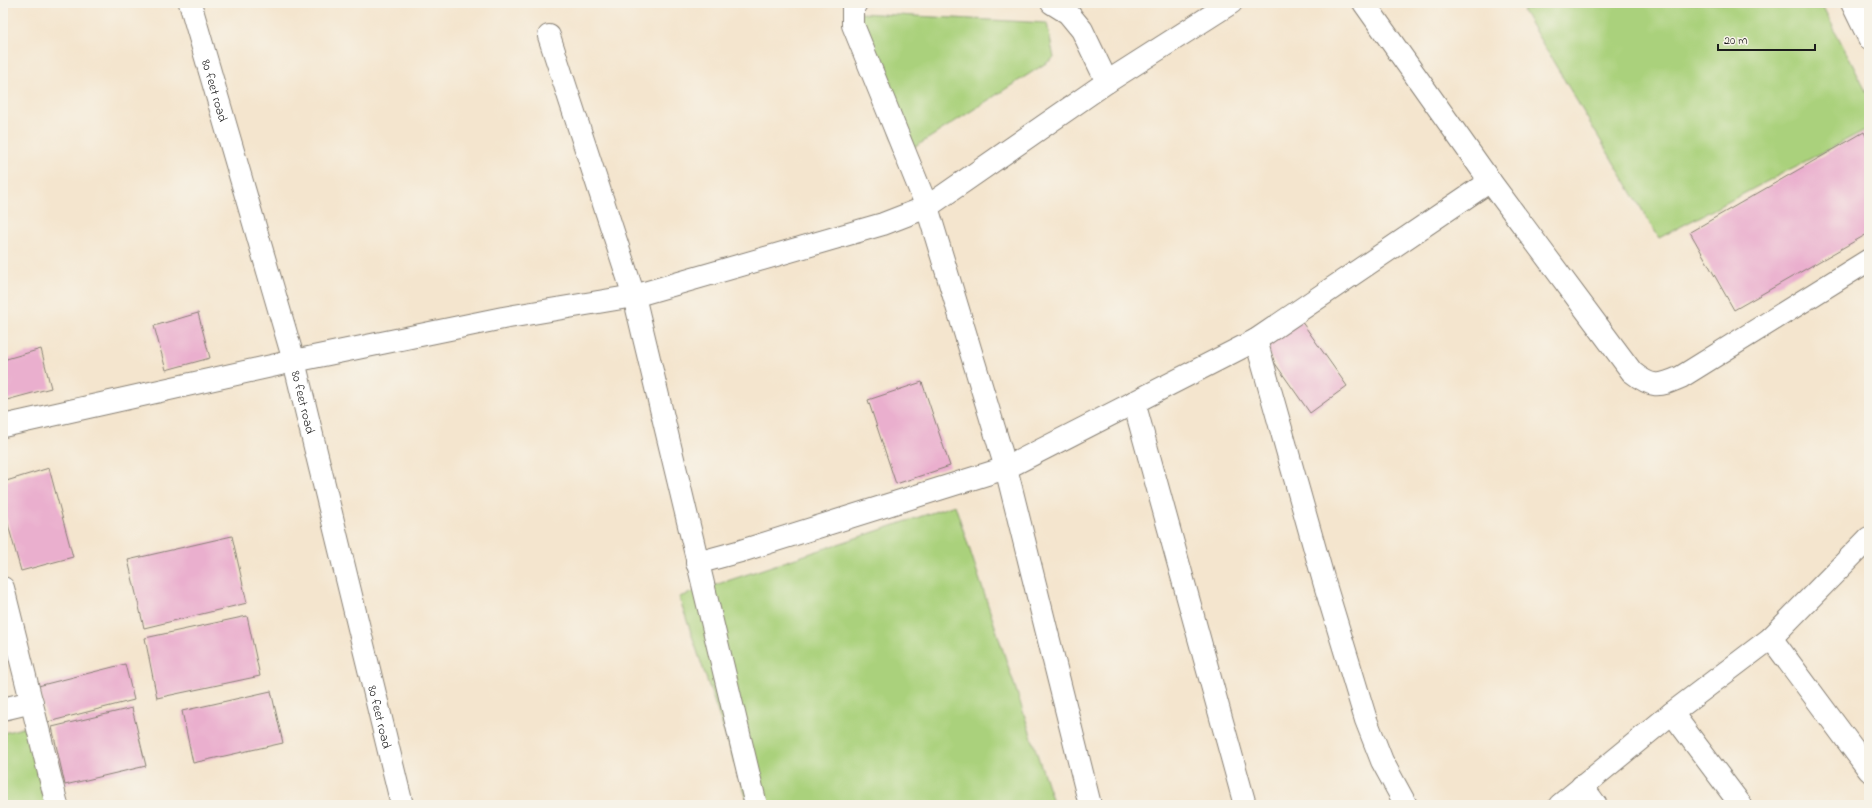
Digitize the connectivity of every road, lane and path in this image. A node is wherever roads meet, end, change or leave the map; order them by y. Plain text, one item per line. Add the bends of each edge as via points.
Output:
1 (190, 3) edge
2 (856, 3) edge
3 (1052, 3) edge
4 (1231, 3) edge
5 (1364, 3) edge
6 (1852, 3) edge
7 (1203, 10) edge
8 (549, 36) dead end
9 (1869, 38) edge
10 (1107, 82) junction
11 (1490, 181) junction
12 (927, 207) junction
13 (1869, 260) edge
14 (634, 296) junction
15 (1256, 340) junction
16 (294, 361) junction
17 (1134, 402) junction
18 (3, 426) edge
19 (1006, 468) junction
20 (1869, 538) edge
21 (697, 564) junction
22 (3, 588) edge
23 (1771, 638) junction
24 (32, 702) junction
25 (3, 710) edge
26 (1672, 714) junction
27 (1869, 770) edge
28 (1582, 786) junction
29 (57, 805) edge
30 (402, 805) edge
31 (756, 805) edge
32 (1090, 805) edge
33 (1244, 805) edge
34 (1406, 805) edge
35 (1560, 805) edge
36 (1596, 805) edge
37 (1741, 805) edge

1 - 16 street, 80 feet road
2 - 12 street via 853,8 853,26
3 - 10 street via 1068,13 1082,30
4 - 7 street
5 - 11 street
6 - 9 street
7 - 10 street
8 - 14 street
10 - 12 street
11 - 13 street via 1632,372 1646,383 1663,385 1681,377
11 - 15 street
12 - 14 street via 883,224
12 - 19 street
14 - 16 street via 503,318
14 - 21 street
15 - 17 street
15 - 34 street via 1324,585 1366,720 1382,761
16 - 18 street
16 - 30 street, 80 feet road
17 - 19 street
17 - 33 street
19 - 21 street
19 - 32 street
20 - 23 street
21 - 31 street
22 - 24 street
23 - 26 street
23 - 27 street
24 - 25 street
24 - 29 street
26 - 28 street
26 - 37 street
28 - 35 street
28 - 36 street

